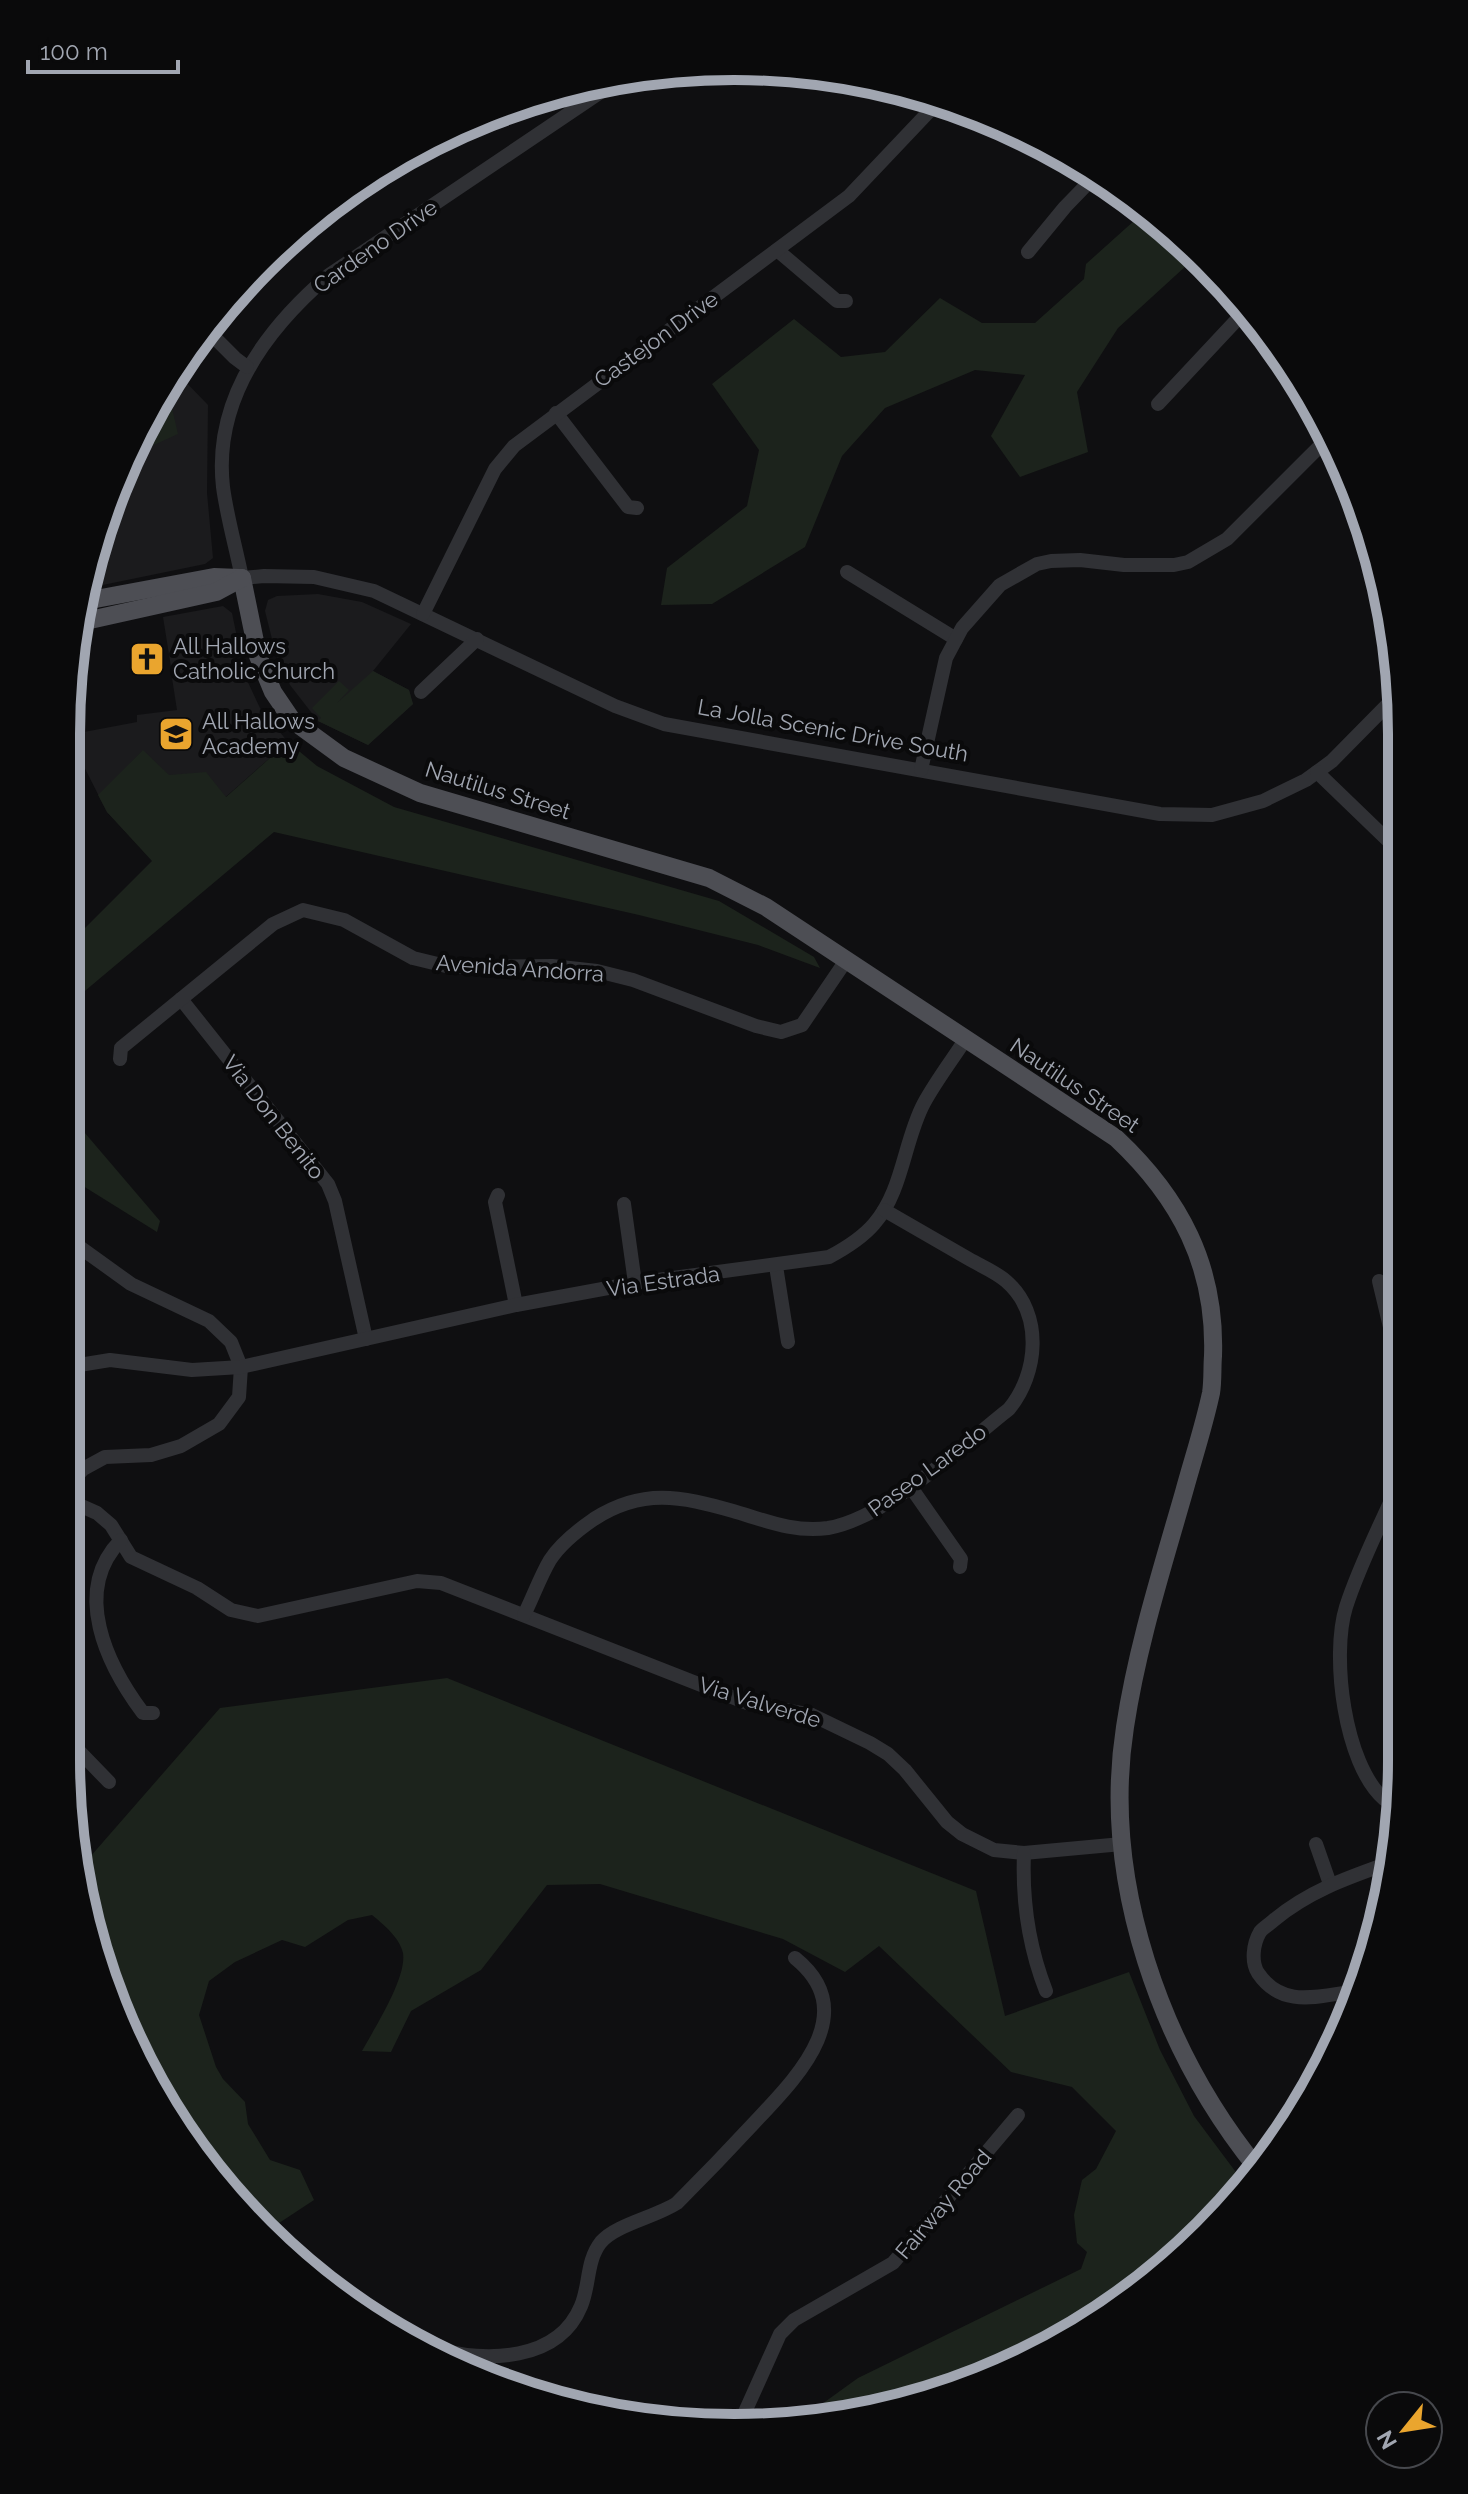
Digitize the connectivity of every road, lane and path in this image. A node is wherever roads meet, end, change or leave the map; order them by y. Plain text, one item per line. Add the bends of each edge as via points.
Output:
1 (596, 95) edge
2 (930, 111) edge
3 (1087, 184) edge
4 (777, 250) junction
5 (1028, 252) dead end
6 (846, 301) dead end
7 (1238, 318) edge
8 (214, 337) edge
9 (247, 367) junction
10 (1158, 404) dead end
11 (556, 413) junction
12 (1321, 445) edge
13 (637, 508) dead end
14 (847, 572) dead end
15 (242, 578) junction
16 (94, 599) edge
17 (423, 614) junction
18 (91, 620) edge
19 (477, 639) junction
20 (956, 639) junction
21 (421, 692) dead end
22 (1387, 705) edge
23 (921, 770) junction
24 (1317, 772) junction
25 (1388, 840) edge
26 (847, 959) junction
27 (181, 999) junction
28 (965, 1040) junction
29 (120, 1059) dead end
30 (498, 1195) dead end
31 (624, 1204) dead end
32 (884, 1210) junction
33 (80, 1247) edge
34 (776, 1266) junction
35 (1379, 1281) dead end
36 (635, 1283) junction
37 (516, 1305) junction
38 (1388, 1319) edge
39 (366, 1339) junction
40 (788, 1342) dead end
41 (80, 1365) edge
42 (241, 1367) junction
43 (80, 1472) edge
44 (910, 1486) junction
45 (80, 1505) edge
46 (1388, 1509) edge
47 (121, 1540) junction
48 (960, 1567) dead end
49 (524, 1615) junction
50 (153, 1713) dead end
51 (80, 1752) edge
52 (109, 1782) dead end
53 (1387, 1801) edge
54 (1122, 1844) junction
55 (1316, 1844) dead end
56 (1024, 1853) junction
57 (1378, 1867) edge
58 (1330, 1884) junction
59 (795, 1958) dead end
60 (1046, 1991) dead end
61 (1345, 1993) edge
62 (1018, 2115) dead end
63 (1251, 2160) edge
64 (464, 2355) edge
65 (744, 2414) edge

1 - 9 street, Cardeno Drive via 329,275 296,303
2 - 4 street, Castejon Drive via 849,196
3 - 5 street
4 - 6 street via 837,301
4 - 11 street, Castejon Drive
7 - 10 street
8 - 9 street
9 - 15 street, Cardeno Drive via 228,413 222,447 223,486
11 - 13 street via 628,507
11 - 17 street, Castejon Drive via 514,446 495,469
12 - 20 street via 1227,539 1188,562 1037,564 1000,585
14 - 20 street
15 - 16 main road, La Jolla Scenic Drive South via 214,577
15 - 17 street, La Jolla Scenic Drive South via 339,581
15 - 18 main road, La Jolla Scenic Drive South via 216,592
15 - 26 main road, Nautilus Street via 258,656 273,692 292,720 344,758 420,793 709,878
17 - 19 street, La Jolla Scenic Drive South
19 - 21 street
19 - 23 street, La Jolla Scenic Drive South via 664,724
20 - 23 street via 946,658
22 - 24 street, La Jolla Scenic Drive South
23 - 24 street, La Jolla Scenic Drive South via 1198,817 1263,801
24 - 25 street
26 - 27 street, Avenida Andorra via 802,1025 781,1032 597,971 450,967 413,958 344,920 303,910 273,924
26 - 28 main road, Nautilus Street
27 - 29 street, Avenida Andorra via 121,1048
27 - 39 street, Via Don Benito via 328,1184
28 - 32 street, Via Estrada via 923,1104
28 - 54 main road, Nautilus Street via 1135,1155 1158,1181 1204,1267 1214,1329 1212,1390 1142,1641 1127,1714 1120,1788
30 - 37 street via 495,1202
31 - 36 street
32 - 34 street, Via Estrada via 853,1244 829,1257
32 - 44 street, Paseo Laredo via 1005,1280 1024,1304 1032,1335 1030,1366 1018,1398
33 - 42 street via 131,1284 209,1321 231,1342
34 - 36 street, Via Estrada
34 - 40 street
35 - 38 street
36 - 37 street, Via Estrada
37 - 39 street, Via Estrada
39 - 42 street, Via Estrada
41 - 42 street, Via Estrada via 110,1360 178,1369
42 - 43 street via 239,1397 219,1424 181,1446 151,1455 105,1457
44 - 48 street via 961,1559
44 - 49 street, Paseo Laredo via 851,1523 824,1528 794,1529 672,1496 625,1502 577,1530 551,1559
45 - 47 street, Via Valverde via 97,1513
46 - 53 street via 1346,1608 1339,1644 1343,1701 1358,1758
47 - 49 street, Via Valverde via 131,1557 231,1610 258,1616 417,1581 441,1583
47 - 50 street via 107,1554 98,1578 100,1629 123,1686 143,1713
49 - 56 street, Via Valverde via 747,1703 812,1715 888,1754 962,1834 994,1850
51 - 52 street
54 - 56 street, Via Valverde
54 - 63 main road, Nautilus Street via 1154,1982 1215,2109
55 - 58 street
56 - 60 street via 1026,1923
57 - 58 street
58 - 61 street via 1261,1931 1253,1953 1255,1969 1270,1990 1286,1997
59 - 64 street via 808,1968 822,1994 823,2022 812,2054 793,2081 677,2203 602,2241 591,2260 582,2305 568,2330 507,2356
62 - 65 street, Fairway Road via 893,2263 794,2320 780,2334

